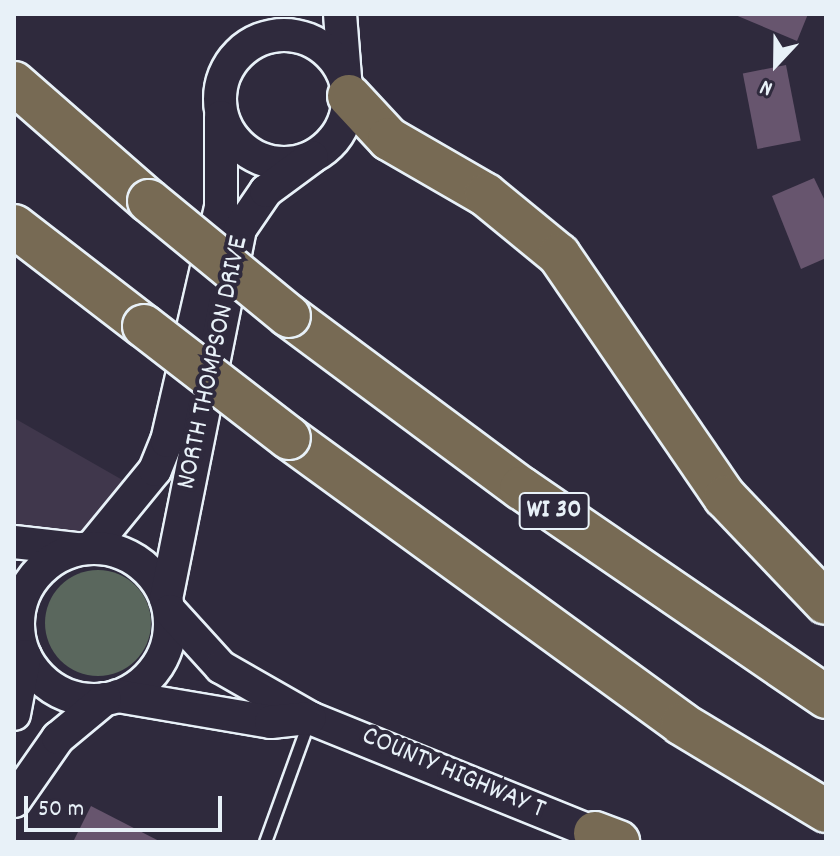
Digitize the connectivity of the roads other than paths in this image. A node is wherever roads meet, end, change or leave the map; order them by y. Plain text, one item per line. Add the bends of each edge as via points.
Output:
1 (267, 14) edge
2 (340, 14) edge
3 (246, 46) junction
4 (14, 83) edge
5 (347, 87) junction
6 (221, 117) junction
7 (312, 157) junction
8 (14, 226) edge
9 (14, 542) edge
10 (84, 548) junction
11 (826, 603) edge
12 (168, 605) junction
13 (20, 644) edge
14 (826, 697) edge
15 (112, 698) junction
16 (14, 714) edge
17 (310, 718) junction
18 (14, 801) edge
19 (826, 811) edge
20 (602, 839) edge
21 (265, 842) edge

1 - 3 street
2 - 5 street
3 - 5 street via 273,36 303,37 321,46
3 - 6 street via 222,78
4 - 14 highway, WI 30, bridge via 289,316 521,488
5 - 7 street via 339,132
5 - 11 highway via 389,139 486,195 559,255 725,497
6 - 7 street via 248,152 268,161
6 - 10 street, NORTH THOMPSON DRIVE via 221,208 167,441 155,470
7 - 12 street, NORTH THOMPSON DRIVE via 266,191 240,229
8 - 19 highway, bridge via 289,438 682,724
9 - 10 street
10 - 12 street via 136,560
10 - 13 street via 41,568 25,590
12 - 15 street via 160,663
12 - 17 street, COUNTY HIGHWAY T via 221,667
13 - 15 street via 52,687
13 - 16 street
15 - 17 street, COUNTY HIGHWAY T via 271,722
15 - 18 street via 58,738
17 - 20 street, COUNTY HIGHWAY T
17 - 21 lane

